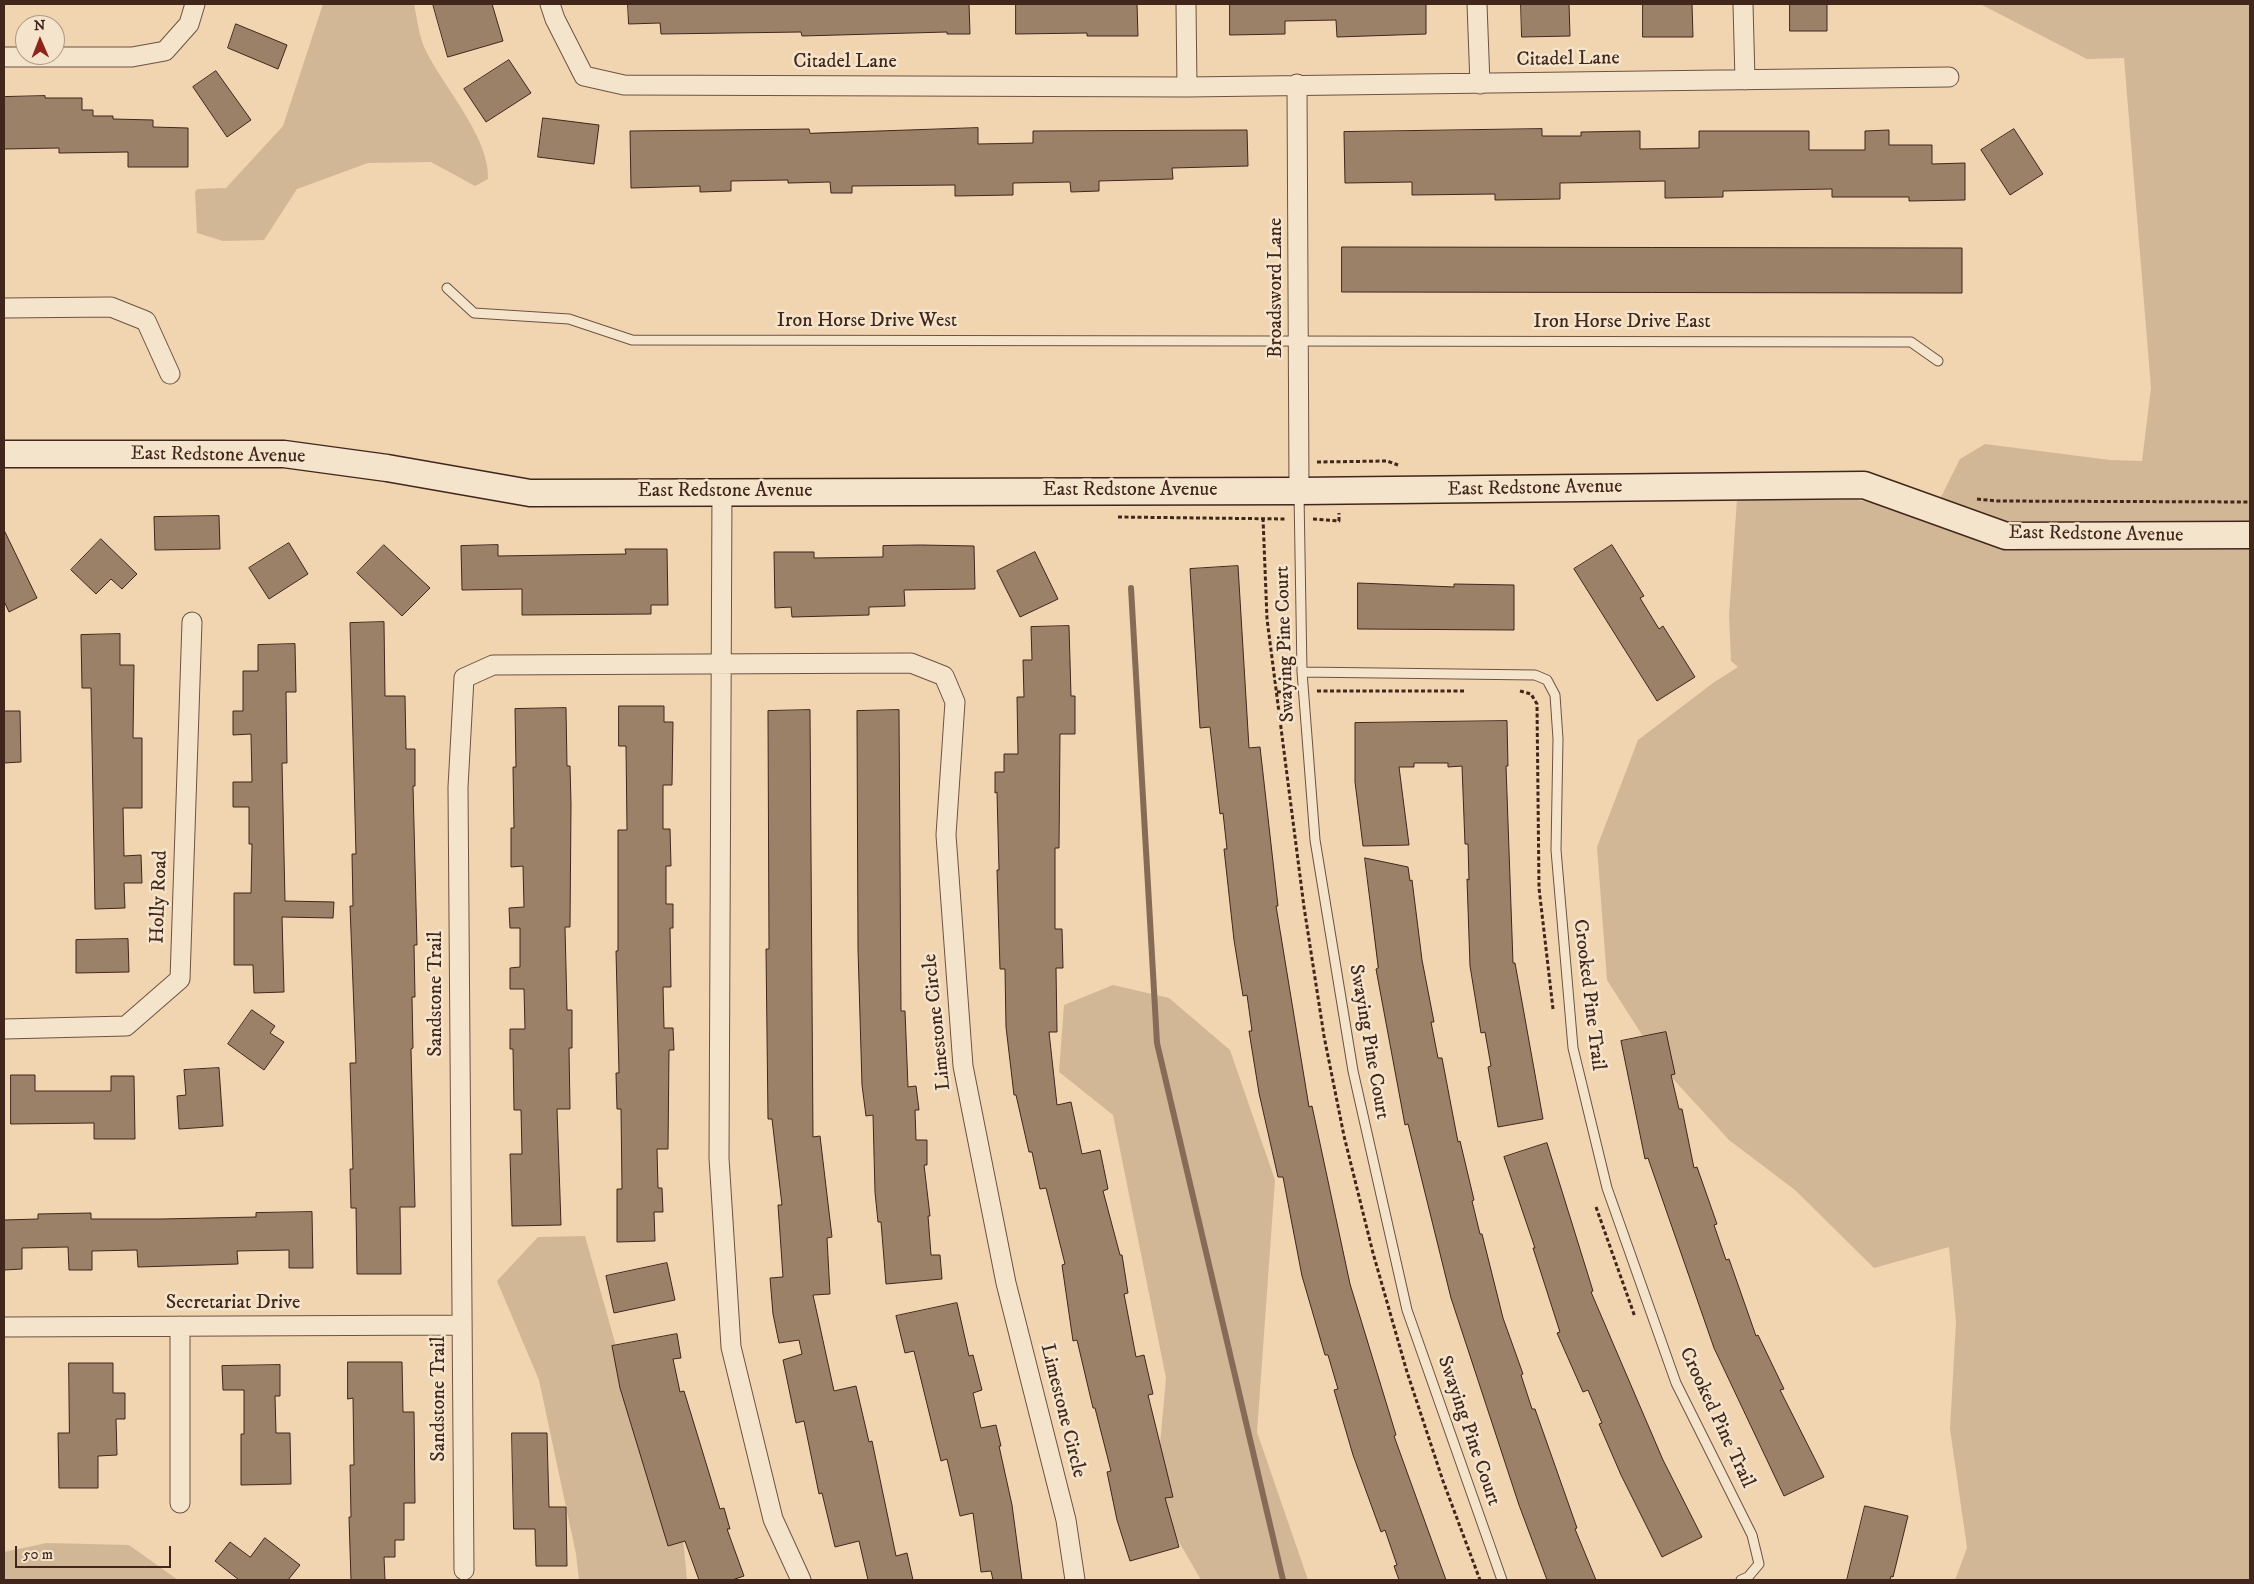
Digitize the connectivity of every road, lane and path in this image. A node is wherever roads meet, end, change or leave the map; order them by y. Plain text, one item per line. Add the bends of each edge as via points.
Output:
1 (195, 4) edge
2 (550, 4) edge
3 (1186, 4) edge
4 (1477, 4) edge
5 (1743, 4) edge
6 (4, 57) edge
7 (1949, 77) dead end
8 (1746, 80) junction
9 (1297, 84) junction
10 (1480, 84) junction
11 (1187, 86) junction
12 (447, 288) dead end
13 (4, 308) edge
14 (1300, 339) junction
15 (1938, 361) dead end
16 (170, 374) dead end
17 (4, 454) edge
18 (1299, 491) junction
19 (722, 492) junction
20 (2250, 535) edge
21 (192, 622) dead end
22 (721, 664) junction
23 (1302, 672) junction
24 (4, 1029) edge
25 (462, 1325) junction
26 (180, 1326) junction
27 (4, 1328) edge
28 (180, 1503) dead end
29 (464, 1570) dead end
30 (801, 1580) edge
31 (1076, 1580) edge
32 (1502, 1580) edge
33 (1741, 1580) edge

1 - 6 street via 189,24 165,51 132,57
2 - 11 street, Citadel Lane via 584,76 624,84
3 - 11 street
4 - 10 street
5 - 8 street
7 - 8 street, Citadel Lane
8 - 10 street, Citadel Lane
9 - 10 street, Citadel Lane
9 - 11 street, Citadel Lane
9 - 14 street, Broadsword Lane
12 - 14 lane, Iron Horse Drive West via 474,313 569,319 632,340
13 - 16 street via 110,307 146,321
14 - 15 lane, Iron Horse Drive East via 1911,342
14 - 18 street, Broadsword Lane
17 - 19 street, East Redstone Avenue via 284,454 530,493
18 - 19 street, East Redstone Avenue
18 - 20 street, East Redstone Avenue via 1864,485 2006,536
18 - 23 lane, Swaying Pine Court
19 - 22 street
21 - 24 street, Holly Road via 180,979 126,1026
22 - 25 street, Sandstone Trail via 493,664 464,678 458,787
22 - 30 street via 719,1158 730,1347 774,1519
22 - 31 street, Limestone Circle via 912,663 944,676 955,702 946,835 963,1066 1006,1283 1066,1520
23 - 32 lane, Swaying Pine Court via 1315,840 1353,1071 1407,1310
23 - 33 lane, Crooked Pine Trail via 1535,675 1547,680 1555,695 1558,739 1556,850 1573,1048 1607,1188 1676,1383 1752,1535 1759,1564
25 - 26 street, Secretariat Drive
25 - 29 street, Sandstone Trail
26 - 27 street, Secretariat Drive
26 - 28 street

